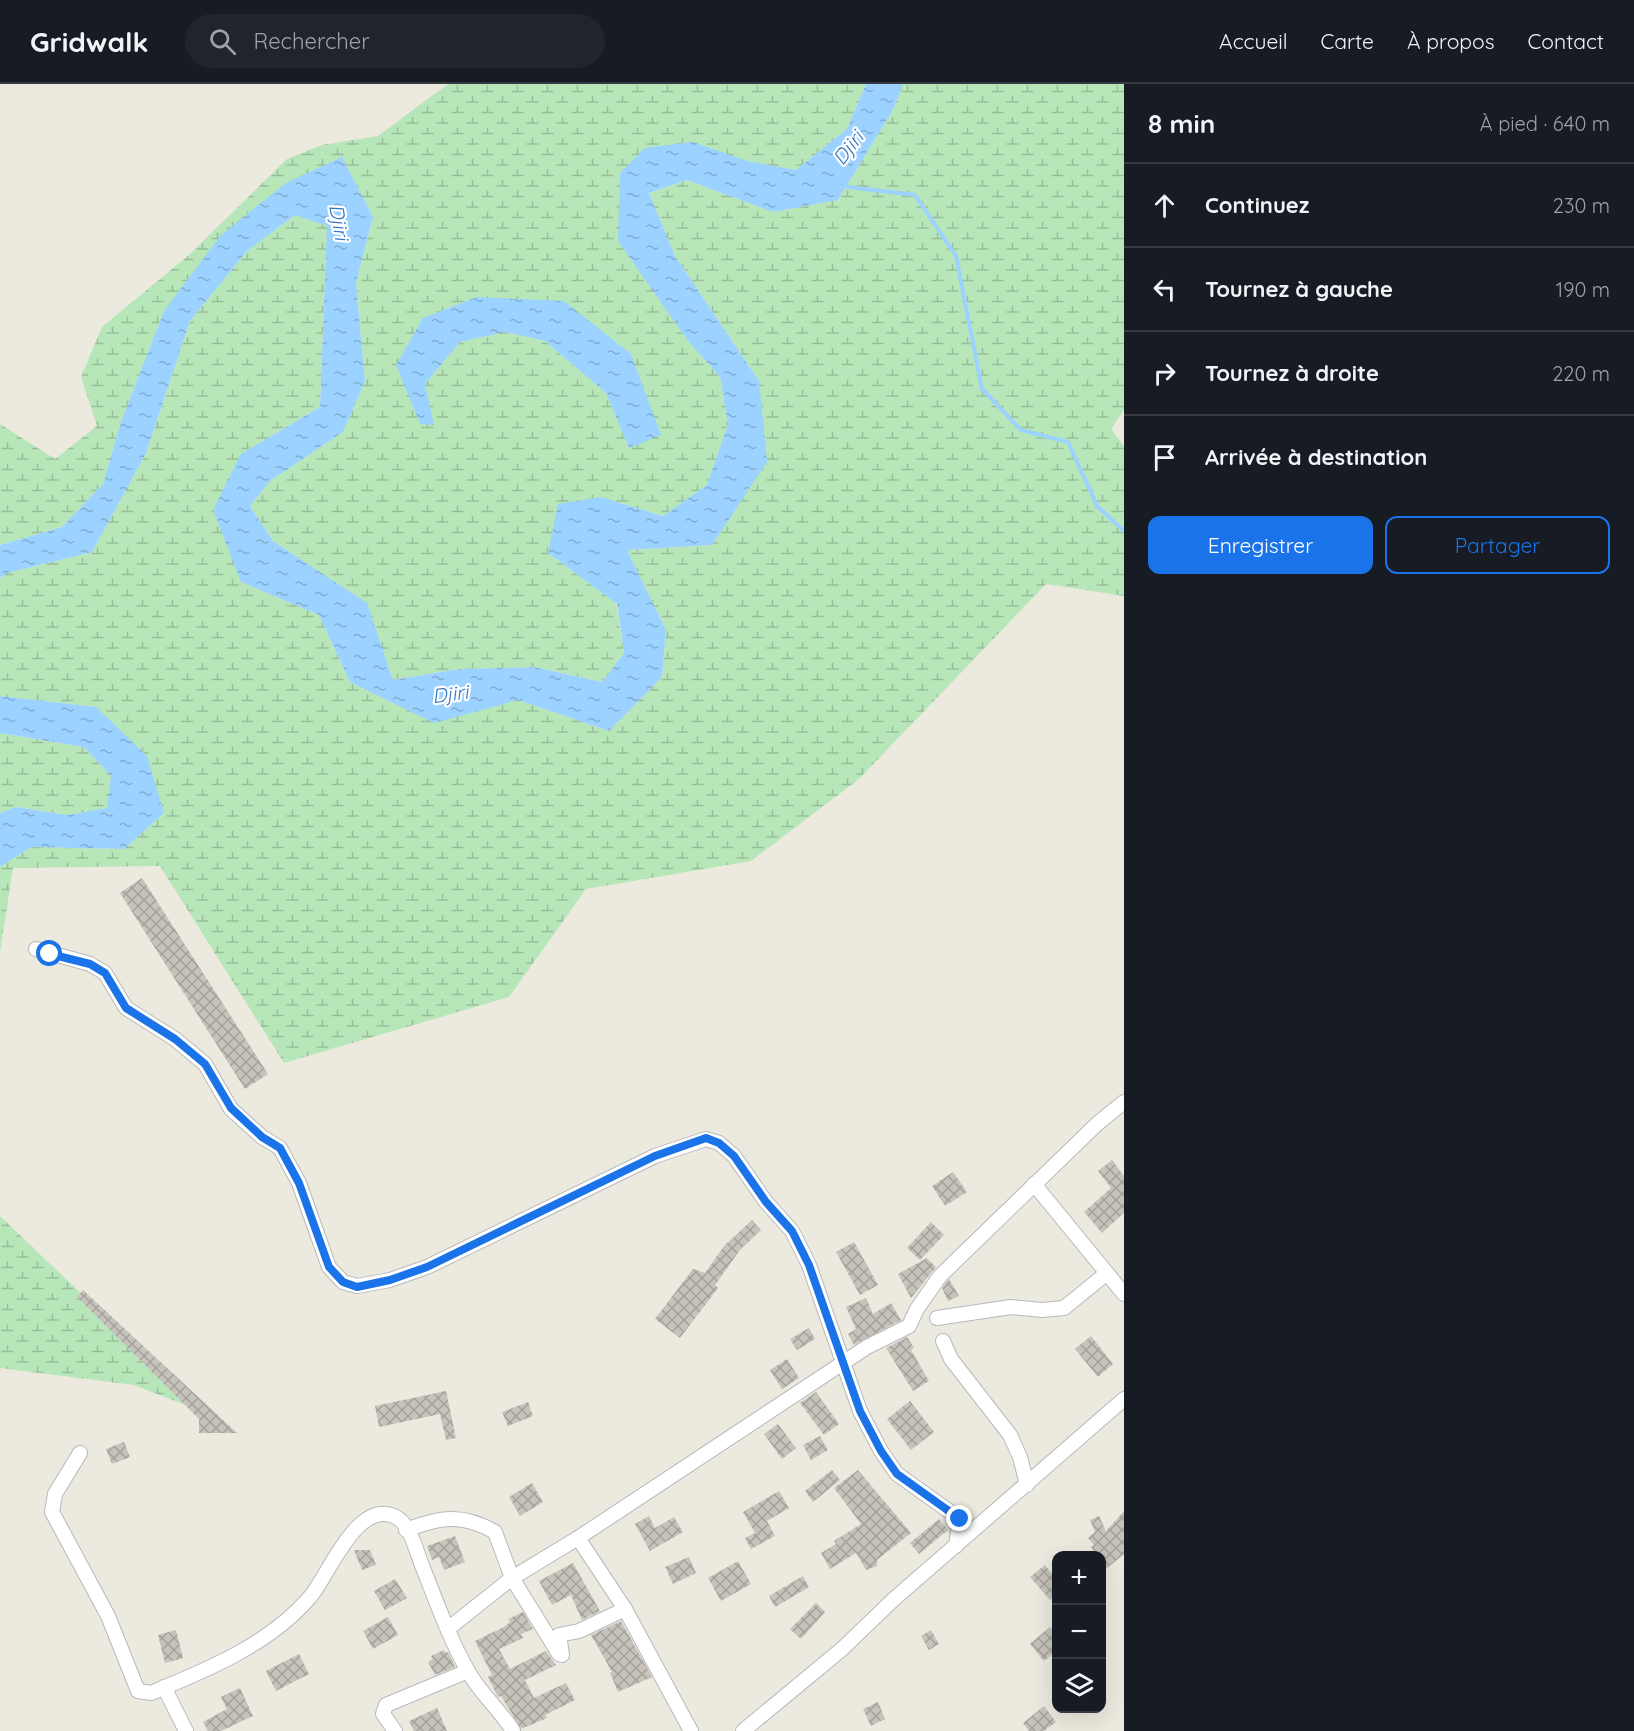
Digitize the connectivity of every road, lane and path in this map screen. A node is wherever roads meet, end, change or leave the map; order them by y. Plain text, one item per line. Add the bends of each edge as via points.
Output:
1 (36, 949) dead end
2 (1124, 1102) edge
3 (1034, 1184) junction
4 (1107, 1273) junction
5 (1124, 1294) edge
6 (937, 1318) dead end
7 (943, 1341) dead end
8 (844, 1363) junction
9 (1124, 1399) edge
10 (80, 1453) dead end
11 (1027, 1485) junction
12 (406, 1530) junction
13 (578, 1538) junction
14 (956, 1546) junction
15 (512, 1578) junction
16 (625, 1609) junction
17 (449, 1628) junction
18 (468, 1671) junction
19 (164, 1688) junction
20 (186, 1731) edge
21 (395, 1731) edge
22 (513, 1731) edge
23 (691, 1731) edge
24 (743, 1731) edge

1 - 8 street via 90,964 105,973 126,1008 175,1039 205,1064 231,1108 280,1148 299,1183 329,1267 343,1282 357,1287 427,1267 655,1156 706,1138 734,1156 792,1231 809,1265
2 - 3 street
3 - 4 street
3 - 8 street via 940,1276 909,1326
4 - 5 street
4 - 6 street via 1064,1308 1011,1307
7 - 11 street via 951,1359 1010,1435
8 - 13 street
8 - 14 street via 860,1411 897,1474 960,1519
9 - 11 street
10 - 19 street via 55,1494 52,1512 108,1616 138,1690 151,1693
11 - 14 street
12 - 15 street via 437,1518 490,1530 496,1535
12 - 17 street
12 - 19 street via 401,1521 388,1515 358,1526 345,1539 311,1596 276,1628 256,1643
13 - 15 street
13 - 16 street
14 - 24 street via 842,1649
15 - 16 street via 559,1654 559,1635 579,1631
15 - 17 street
16 - 23 street
17 - 18 street
18 - 21 street via 386,1705 383,1714
18 - 22 street
19 - 20 street

